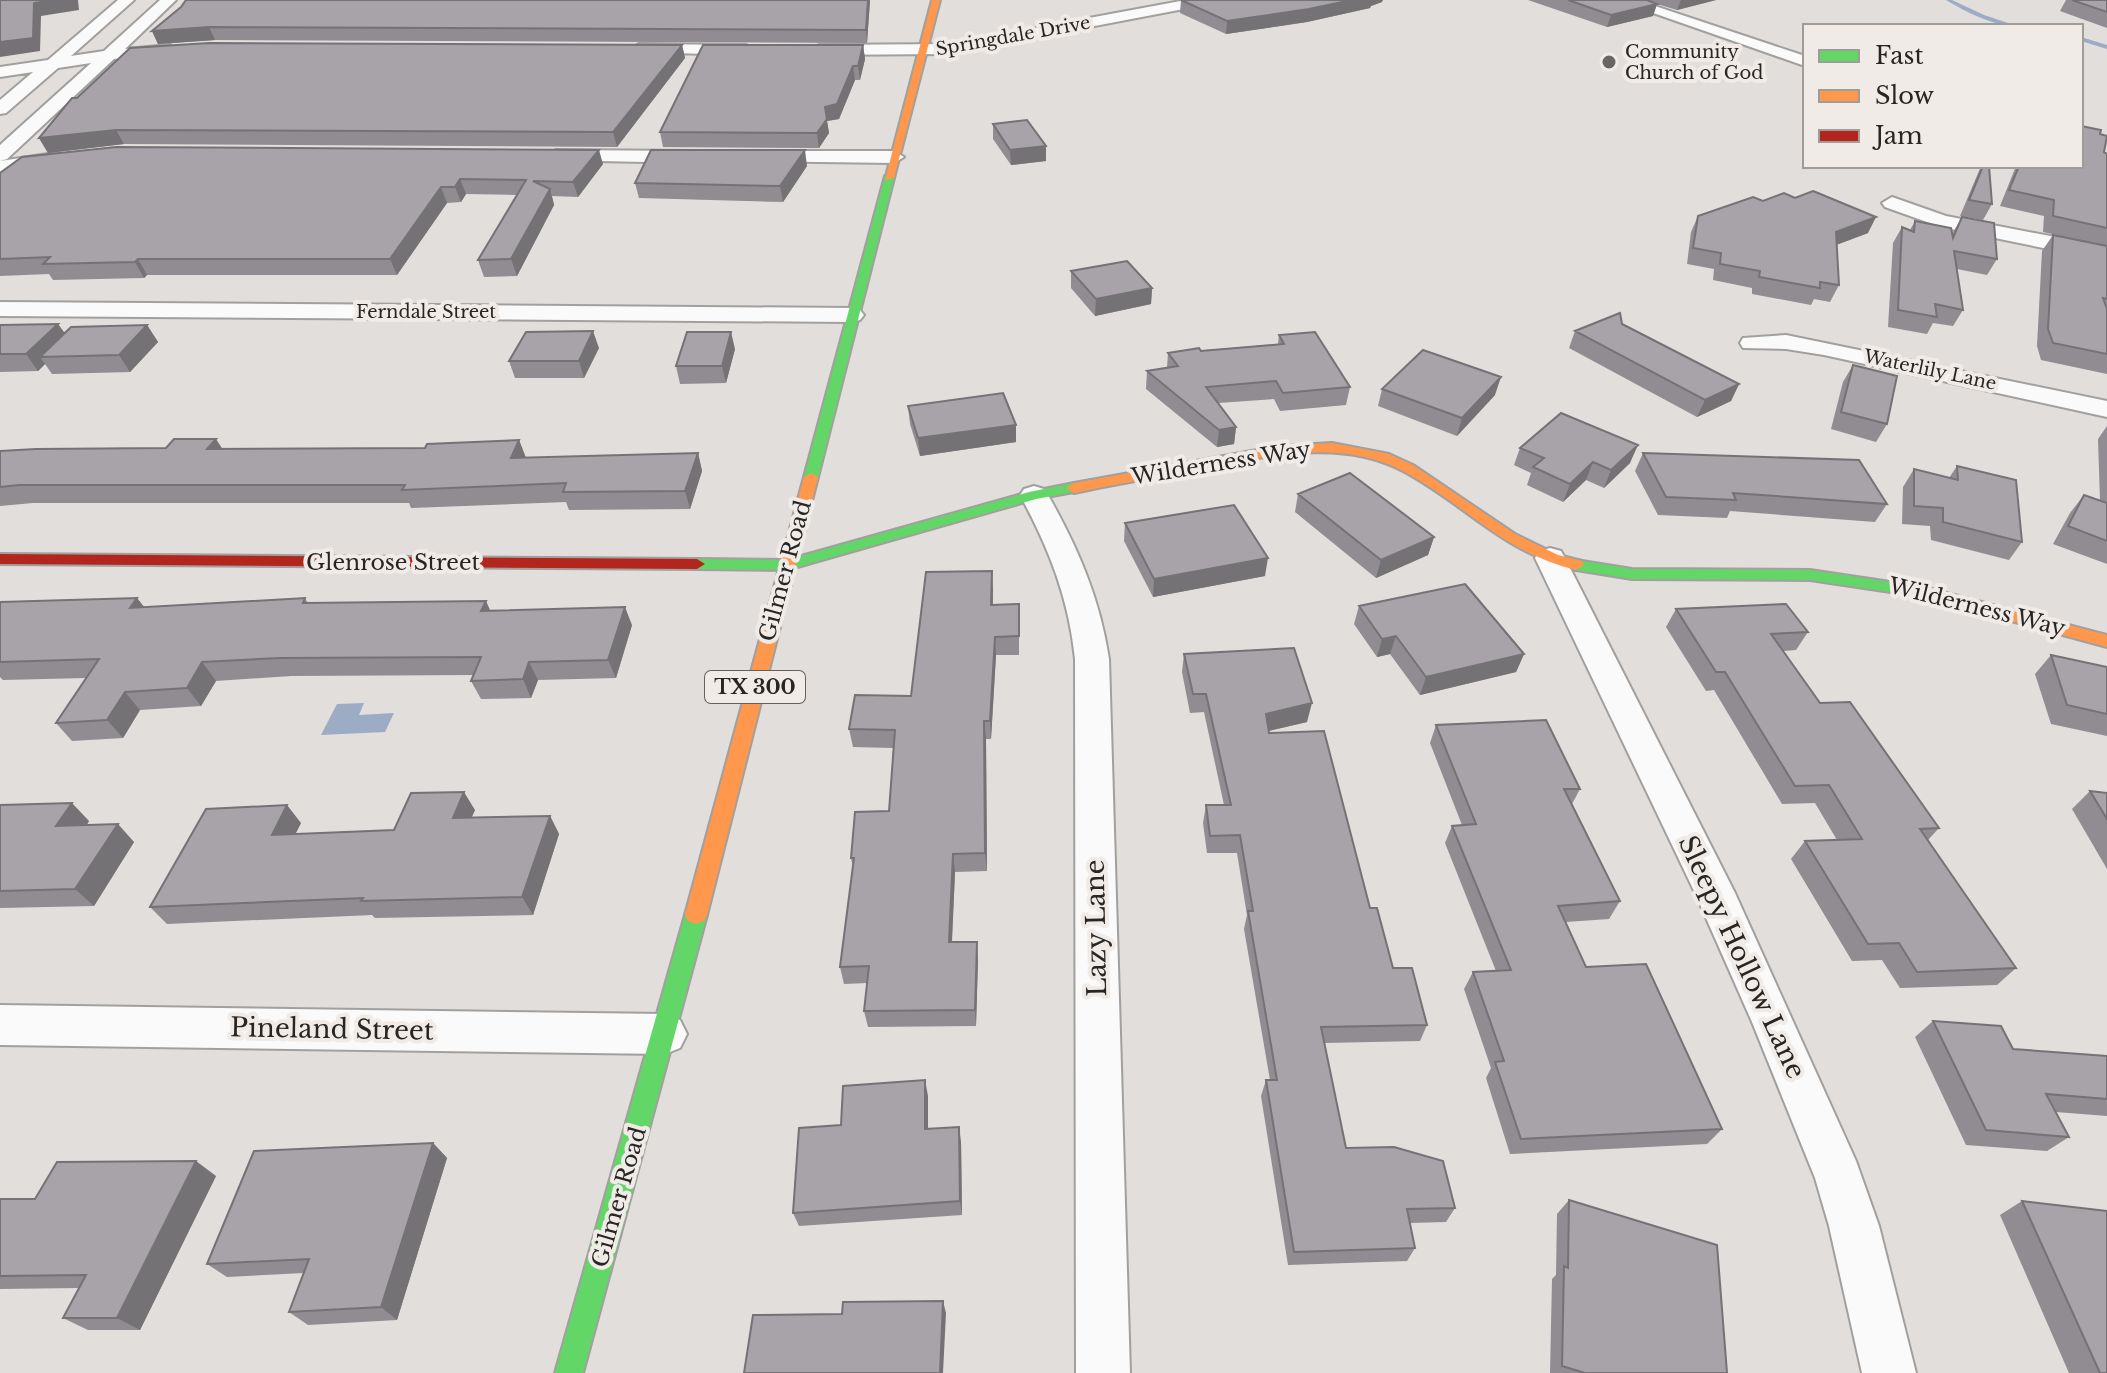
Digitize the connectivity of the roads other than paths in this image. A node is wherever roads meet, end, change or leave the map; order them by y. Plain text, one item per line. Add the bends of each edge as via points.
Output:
1 (127, 0) edge
2 (169, 0) edge
3 (936, 0) edge
4 (1210, 0) edge
5 (1623, 0) edge
6 (185, 49) edge
7 (621, 49) edge
8 (764, 50) edge
9 (795, 50) edge
10 (922, 51) junction
11 (109, 55) junction
12 (1803, 60) edge
13 (53, 64) junction
14 (0, 72) edge
15 (0, 109) edge
16 (0, 155) edge
17 (541, 156) edge
18 (75, 157) edge
19 (710, 157) edge
20 (741, 157) edge
21 (894, 157) junction
22 (0, 167) edge
23 (1892, 203) dead end
24 (2107, 254) edge
25 (0, 309) edge
26 (852, 315) junction
27 (1752, 343) dead end
28 (2107, 409) edge
29 (1034, 495) junction
30 (1550, 558) junction
31 (0, 559) edge
32 (787, 565) junction
33 (2107, 641) edge
34 (0, 1025) edge
35 (665, 1034) junction
36 (569, 1373) edge
37 (1103, 1373) edge
38 (1889, 1373) edge

1 - 13 street
2 - 11 street
3 - 10 main road, Gilmer Road / TX 300
4 - 10 street, Springdale Drive
5 - 12 street
6 - 11 street
7 - 8 street
9 - 10 street, Springdale Drive
10 - 21 main road, Gilmer Road / TX 300
11 - 13 street
11 - 16 street
13 - 14 street
13 - 15 street
17 - 19 street
18 - 22 street
20 - 21 street
21 - 26 main road, Gilmer Road / TX 300
23 - 24 street via 1941,221
25 - 26 street, Ferndale Street
26 - 32 main road, Gilmer Road / TX 300
27 - 28 street, Waterlily Lane via 1824,348
29 - 30 main road, Wilderness Way via 1285,449 1346,449 1406,467 1494,529
29 - 32 main road, Wilderness Way
29 - 37 street, Lazy Lane via 1077,580 1092,659
30 - 33 main road, Wilderness Way via 1632,574 1810,575 1872,582 1986,606
30 - 38 street, Sleepy Hollow Lane via 1780,1036 1839,1178
31 - 32 main road, Glenrose Street
32 - 35 main road, Gilmer Road / TX 300
34 - 35 street, Pineland Street
35 - 36 main road, Gilmer Road / TX 300

